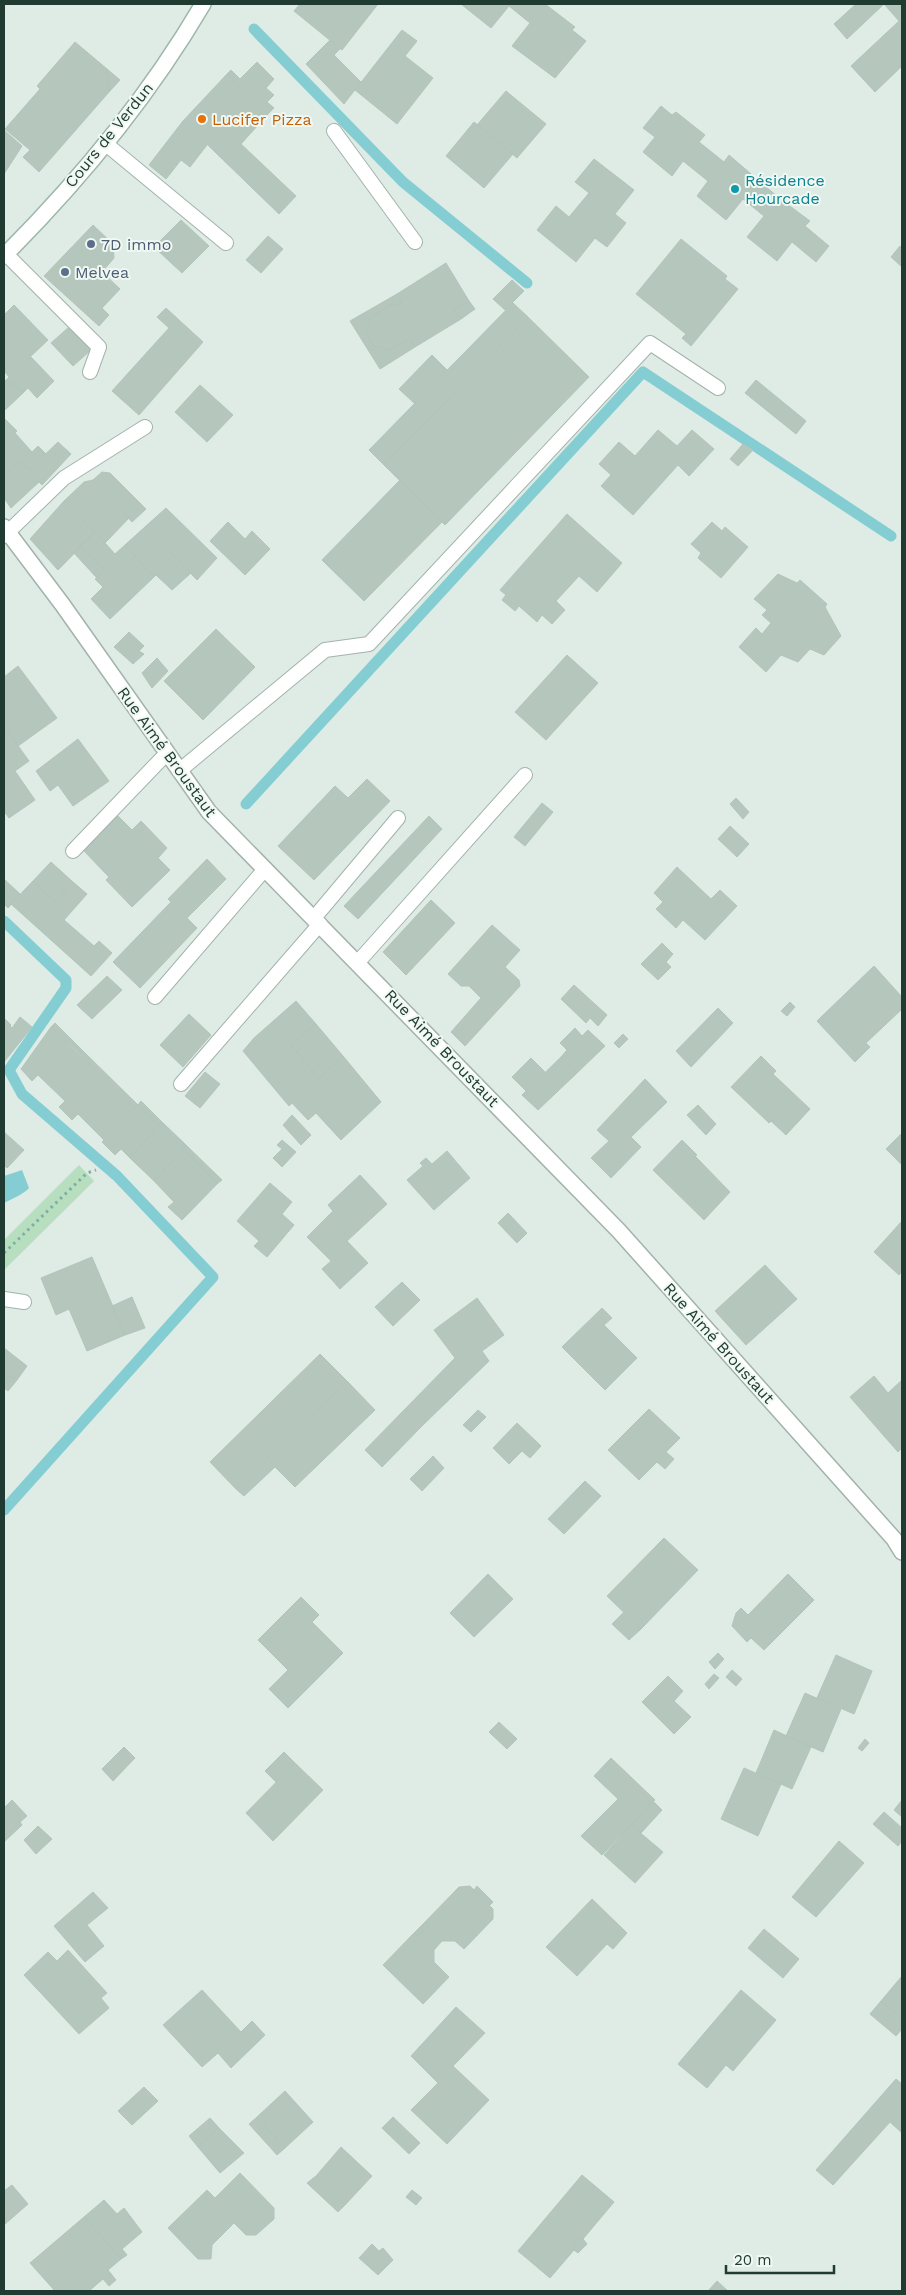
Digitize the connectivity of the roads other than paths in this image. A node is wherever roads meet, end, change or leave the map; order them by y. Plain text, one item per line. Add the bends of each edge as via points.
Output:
1 (203, 4) edge
2 (334, 131) dead end
3 (106, 144) junction
4 (414, 242) dead end
5 (226, 243) dead end
6 (5, 255) edge
7 (90, 372) dead end
8 (718, 388) dead end
9 (145, 427) dead end
10 (5, 532) edge
11 (166, 753) junction
12 (179, 771) junction
13 (525, 775) dead end
14 (398, 818) dead end
15 (73, 851) dead end
16 (265, 870) junction
17 (317, 921) junction
18 (358, 962) junction
19 (155, 997) dead end
20 (181, 1084) dead end
21 (4, 1299) edge
22 (24, 1302) dead end
23 (898, 1535) edge
24 (902, 1552) edge

1 - 3 street, Cours de Verdun via 178,47
2 - 4 lane
3 - 5 lane
3 - 6 street, Cours de Verdun
6 - 7 lane via 99,347
8 - 12 lane via 650,343 369,644 325,650
9 - 10 lane via 64,478
10 - 11 street, Rue Aimé Broustaut via 62,604
11 - 12 street, Rue Aimé Broustaut
11 - 15 lane
12 - 16 street, Rue Aimé Broustaut via 209,812
13 - 18 lane
14 - 17 lane
16 - 17 street, Rue Aimé Broustaut
16 - 19 lane
17 - 18 street, Rue Aimé Broustaut
17 - 20 lane
18 - 23 street, Rue Aimé Broustaut via 619,1231
21 - 22 lane
23 - 24 street, Rue Aimé Broustaut

